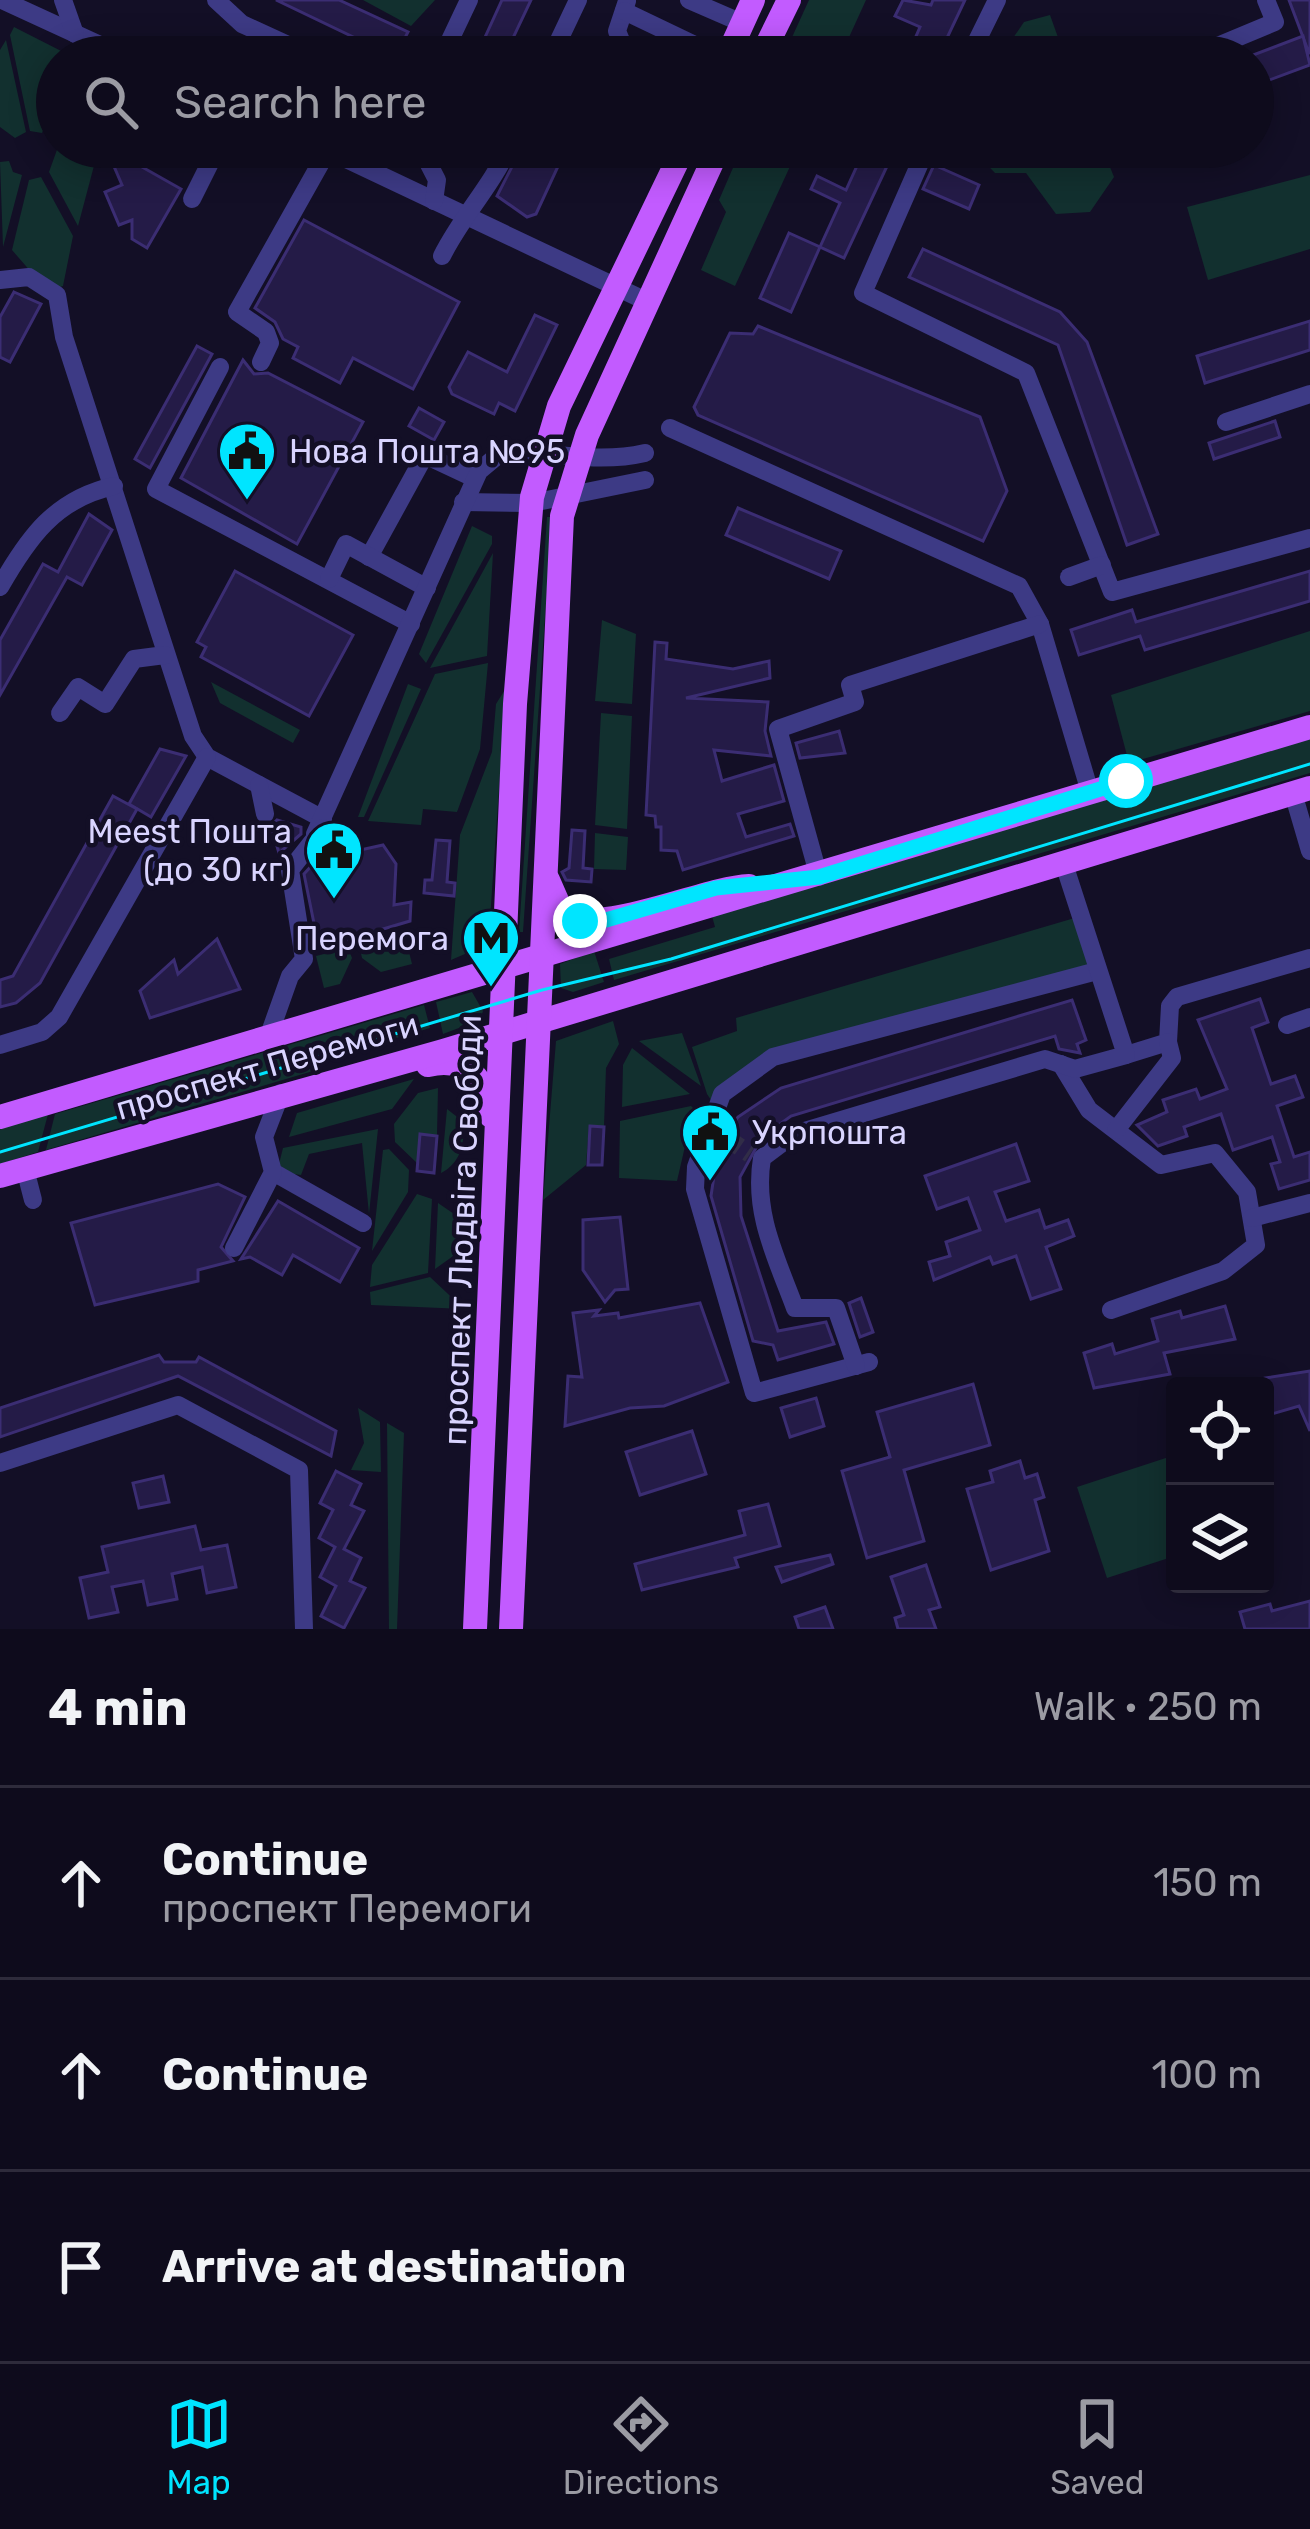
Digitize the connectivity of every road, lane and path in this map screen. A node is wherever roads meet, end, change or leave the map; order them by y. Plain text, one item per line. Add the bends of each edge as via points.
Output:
1 (2, 0) edge
2 (63, 0) edge
3 (217, 0) edge
4 (469, 0) edge
5 (578, 0) edge
6 (689, 0) edge
7 (789, 0) edge
8 (997, 0) edge
9 (1266, 0) edge
10 (625, 5) edge
11 (747, 12) edge
12 (75, 34) junction
13 (79, 36) edge
14 (268, 36) edge
15 (452, 36) edge
16 (561, 36) edge
17 (619, 36) edge
18 (681, 36) edge
19 (771, 36) edge
20 (979, 36) edge
21 (1241, 36) edge
22 (208, 168) edge
23 (314, 168) edge
24 (364, 168) edge
25 (431, 168) edge
26 (500, 168) edge
27 (674, 168) edge
28 (709, 168) edge
29 (918, 168) edge
30 (192, 199) dead end
31 (434, 201) junction
32 (463, 214) junction
33 (442, 256) dead end
34 (0, 280) edge
35 (616, 286) junction
36 (646, 302) junction
37 (261, 362) dead end
38 (220, 368) dead end
39 (1310, 394) edge
40 (1226, 422) dead end
41 (670, 428) dead end
42 (541, 452) junction
43 (579, 454) junction
44 (645, 454) dead end
45 (474, 478) junction
46 (645, 480) dead end
47 (114, 486) junction
48 (565, 495) junction
49 (463, 502) junction
50 (532, 502) junction
51 (1310, 538) edge
52 (369, 557) junction
53 (1102, 565) junction
54 (1069, 577) dead end
55 (329, 579) junction
56 (0, 587) edge
57 (427, 588) junction
58 (411, 624) junction
59 (1040, 624) junction
60 (165, 656) junction
61 (60, 713) dead end
62 (1310, 727) edge
63 (207, 757) junction
64 (259, 785) junction
65 (1302, 790) edge
66 (1090, 792) junction
67 (265, 814) dead end
68 (323, 820) junction
69 (1310, 850) edge
70 (1063, 861) junction
71 (545, 873) junction
72 (819, 877) junction
73 (793, 883) junction
74 (542, 957) junction
75 (1310, 958) edge
76 (505, 967) junction
77 (1097, 970) junction
78 (1310, 1017) edge
79 (541, 1022) junction
80 (1287, 1024) dead end
81 (503, 1032) junction
82 (269, 1035) junction
83 (1168, 1042) junction
84 (0, 1045) edge
85 (1126, 1055) junction
86 (1061, 1064) junction
87 (281, 1093) junction
88 (0, 1117) edge
89 (1116, 1130) junction
90 (495, 1161) junction
91 (274, 1172) junction
92 (12, 1173) edge
93 (35, 1199) dead end
94 (1310, 1203) edge
95 (1252, 1218) junction
96 (363, 1223) dead end
97 (234, 1248) dead end
98 (1111, 1310) dead end
99 (0, 1463) edge
100 (304, 1629) edge
101 (475, 1629) edge
102 (512, 1629) edge

1 - 12 street
2 - 12 street
3 - 14 street
4 - 15 street
5 - 16 street
6 - 11 street
7 - 19 main road
8 - 20 street
9 - 21 street via 1275,22
10 - 17 street
10 - 18 street
12 - 13 street
22 - 30 street
23 - 37 street via 237,312 266,332
24 - 31 street
25 - 31 street
26 - 32 street
27 - 35 main road, проспект Людвіга Свободи
28 - 36 main road, проспект Людвіга Свободи
29 - 53 street via 863,293 1027,373
31 - 32 street
32 - 33 street
32 - 35 street
34 - 47 street via 29,277 57,296
35 - 36 street
35 - 42 main road, проспект Людвіга Свободи
36 - 43 main road, проспект Людвіга Свободи
38 - 55 street via 156,489
39 - 40 street
41 - 59 street via 1019,586
42 - 43 street
42 - 45 street via 503,451
42 - 50 main road, проспект Людвіга Свободи
43 - 44 street via 603,463
43 - 48 main road, проспект Людвіга Свободи
45 - 49 street
45 - 52 street via 425,454
46 - 48 street
47 - 56 street via 48,518
47 - 60 street
48 - 50 street
48 - 71 main road, проспект Людвіга Свободи
49 - 50 street
49 - 57 street
50 - 76 main road, проспект Людвіга Свободи via 514,704
51 - 53 street via 1112,592
52 - 55 street via 346,544
52 - 57 street
53 - 54 street
55 - 58 street
57 - 58 street
58 - 68 street
59 - 66 street
59 - 72 street via 850,685 855,702 778,729
60 - 61 street via 134,658 105,704 78,687
60 - 63 street
62 - 66 main road, проспект Перемоги
63 - 64 street
63 - 84 street via 59,1017 42,1032
64 - 67 street
64 - 68 street
65 - 69 street
65 - 70 main road, проспект Перемоги
66 - 72 main road, проспект Перемоги
68 - 82 street via 290,870 304,959
70 - 77 street
70 - 79 main road, проспект Перемоги
71 - 73 main road via 562,912 591,922 716,888
71 - 74 main road, проспект Людвіга Свободи
72 - 73 main road, проспект Перемоги
73 - 74 main road, проспект Перемоги
74 - 76 main road, проспект Перемоги
74 - 79 main road, проспект Людвіга Свободи
75 - 83 street via 1177,997
76 - 81 main road, проспект Людвіга Свободи
76 - 82 main road, проспект Перемоги
77 - 85 street
77 - 86 street via 773,1058 722,1094 695,1190 754,1393 862,1364 836,1308 795,1308 762,1222 756,1156 794,1134 1045,1059
78 - 80 street
79 - 81 main road, проспект Перемоги
79 - 102 main road, проспект Людвіга Свободи
81 - 87 main road, проспект Перемоги
81 - 90 main road, проспект Людвіга Свободи
82 - 88 main road, проспект Перемоги
83 - 85 street
83 - 89 street via 1172,1058
85 - 86 street via 1075,1069
86 - 89 street via 1090,1110
87 - 90 main road via 298,1098 454,1061 485,1087
87 - 91 street via 264,1136
87 - 92 main road, проспект Перемоги
89 - 95 street via 1160,1165 1215,1153 1247,1192
90 - 101 main road, проспект Людвіга Свободи
91 - 96 street
91 - 97 street
92 - 93 street
94 - 95 street
95 - 98 street via 1256,1245 1223,1271
99 - 100 street via 178,1405 299,1470

